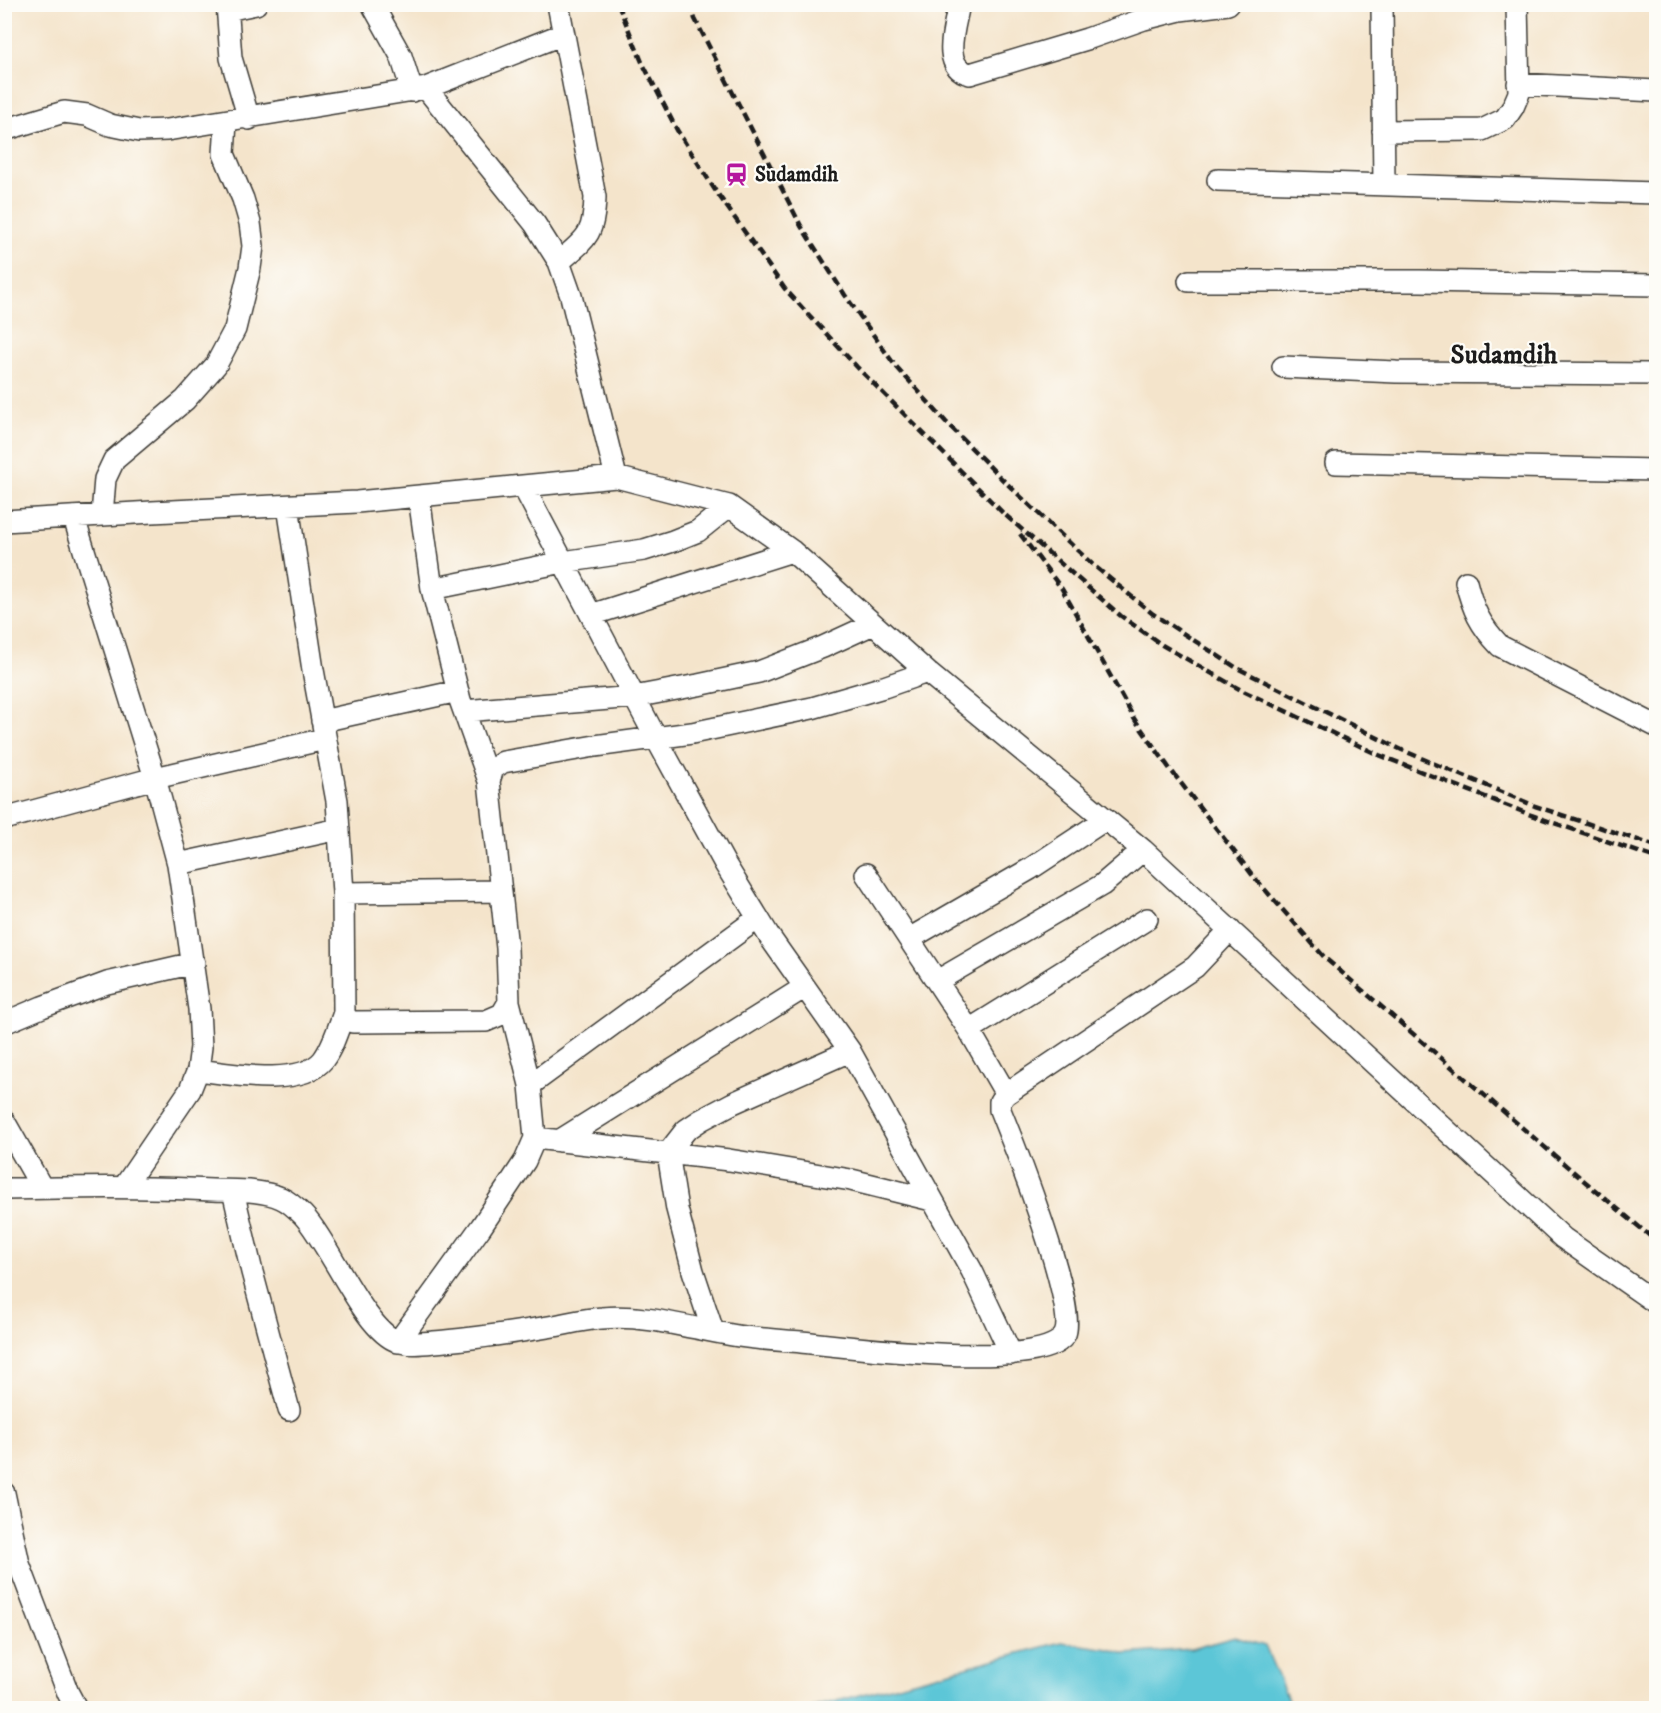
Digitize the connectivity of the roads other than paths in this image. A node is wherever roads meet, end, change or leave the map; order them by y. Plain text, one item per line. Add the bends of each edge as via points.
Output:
1 (256, 4) edge
2 (372, 4) edge
3 (558, 4) edge
4 (958, 4) edge
5 (1228, 4) edge
6 (1382, 4) edge
7 (1517, 4) edge
8 (227, 7) edge
9 (563, 34) junction
10 (1518, 84) junction
11 (419, 90) junction
12 (1656, 91) edge
13 (249, 118) junction
14 (226, 122) junction
15 (4, 130) edge
16 (1383, 131) junction
17 (1218, 180) dead end
18 (1384, 185) junction
19 (1656, 193) edge
20 (559, 262) junction
21 (1189, 281) dead end
22 (1656, 285) edge
23 (1283, 367) dead end
24 (1656, 374) edge
25 (1336, 463) dead end
26 (1656, 470) edge
27 (616, 477) junction
28 (523, 486) junction
29 (419, 497) junction
30 (288, 506) junction
31 (729, 506) junction
32 (102, 515) junction
33 (74, 518) junction
34 (4, 522) edge
35 (792, 551) junction
36 (563, 562) junction
37 (1466, 582) dead end
38 (432, 589) junction
39 (591, 615) junction
40 (873, 624) junction
41 (927, 672) junction
42 (458, 691) junction
43 (634, 697) junction
44 (464, 711) junction
45 (1656, 726) edge
46 (324, 730) junction
47 (656, 738) junction
48 (155, 778) junction
49 (489, 781) junction
50 (4, 819) edge
51 (1106, 819) junction
52 (339, 829) junction
53 (1143, 850) junction
54 (178, 864) junction
55 (866, 874) dead end
56 (501, 891) junction
57 (343, 893) junction
58 (758, 918) junction
59 (1147, 919) dead end
60 (1230, 930) junction
61 (909, 939) junction
62 (194, 963) junction
63 (937, 981) junction
64 (805, 987) junction
65 (509, 1002) junction
66 (344, 1013) junction
67 (4, 1023) edge
68 (969, 1030) junction
69 (850, 1051) junction
70 (198, 1070) junction
71 (530, 1084) junction
72 (1006, 1094) junction
73 (4, 1121) edge
74 (535, 1138) junction
75 (559, 1141) junction
76 (668, 1153) junction
77 (124, 1187) junction
78 (42, 1188) junction
79 (4, 1190) edge
80 (233, 1191) junction
81 (932, 1200) junction
82 (1656, 1303) edge
83 (712, 1331) junction
84 (398, 1342) junction
85 (1011, 1354) junction
86 (289, 1410) dead end
87 (4, 1493) edge
88 (76, 1708) edge

1 - 8 street
2 - 11 street
3 - 9 street
4 - 5 street via 951,53 961,72 970,74 1180,9
6 - 16 street
7 - 10 street
8 - 13 street via 231,58
9 - 11 street
9 - 20 street via 595,197 594,220 586,238
10 - 12 street
10 - 16 street via 1514,107 1504,119 1482,130
11 - 13 street
11 - 20 street via 535,224
13 - 14 street
14 - 15 street via 139,131 64,112
14 - 32 street via 224,154 243,198 253,246 235,329 216,365 185,400 114,460 105,479
16 - 18 street
17 - 18 street
18 - 19 street
20 - 27 street
21 - 22 street
23 - 24 street
25 - 26 street
27 - 28 street
27 - 31 street
28 - 29 street
28 - 36 street
29 - 30 street
29 - 38 street
30 - 32 street
30 - 46 street
31 - 35 street
31 - 36 street via 698,531 673,541 644,550
32 - 33 street
33 - 34 street
33 - 48 street
35 - 39 street
35 - 40 street
36 - 38 street
36 - 39 street
37 - 45 street via 1472,609 1500,646
38 - 42 street
39 - 43 street
40 - 41 street
40 - 43 street via 759,672
41 - 47 street via 813,708
41 - 51 street
42 - 44 street
42 - 46 street
43 - 44 street
43 - 47 street
44 - 49 street
46 - 48 street
46 - 52 street via 338,801
47 - 49 street via 503,762 493,769
47 - 58 street
48 - 50 street
48 - 54 street
49 - 56 street
51 - 53 street
51 - 61 street via 1030,869
52 - 54 street
52 - 57 street
53 - 60 street
53 - 63 street via 1102,885
54 - 62 street
55 - 61 street
56 - 57 street
56 - 65 street
57 - 66 street
58 - 64 street
58 - 71 street
59 - 68 street
60 - 72 street via 1171,984
60 - 82 street via 1563,1238
61 - 63 street
62 - 67 street via 107,983
62 - 70 street via 200,1038
63 - 68 street
64 - 69 street
64 - 75 street
65 - 66 street via 502,1014 486,1022 353,1022
65 - 71 street
66 - 70 street via 331,1046 310,1071 256,1076
68 - 72 street
69 - 76 street via 701,1120 686,1130
69 - 81 street
70 - 77 street via 190,1090
71 - 74 street
72 - 85 street via 1000,1101 1000,1110 1054,1262 1067,1321 1065,1334 1058,1342 1043,1349
73 - 78 street
74 - 75 street
74 - 84 street via 513,1180
75 - 76 street
76 - 81 street via 851,1180
76 - 83 street via 677,1209
77 - 78 street
77 - 80 street
78 - 79 street
80 - 84 street via 280,1198 301,1213 368,1314 386,1336
80 - 86 street
81 - 85 street via 972,1271
83 - 84 street via 654,1320 604,1318 468,1339
83 - 85 street via 843,1347 963,1356
87 - 88 street via 19,1564

